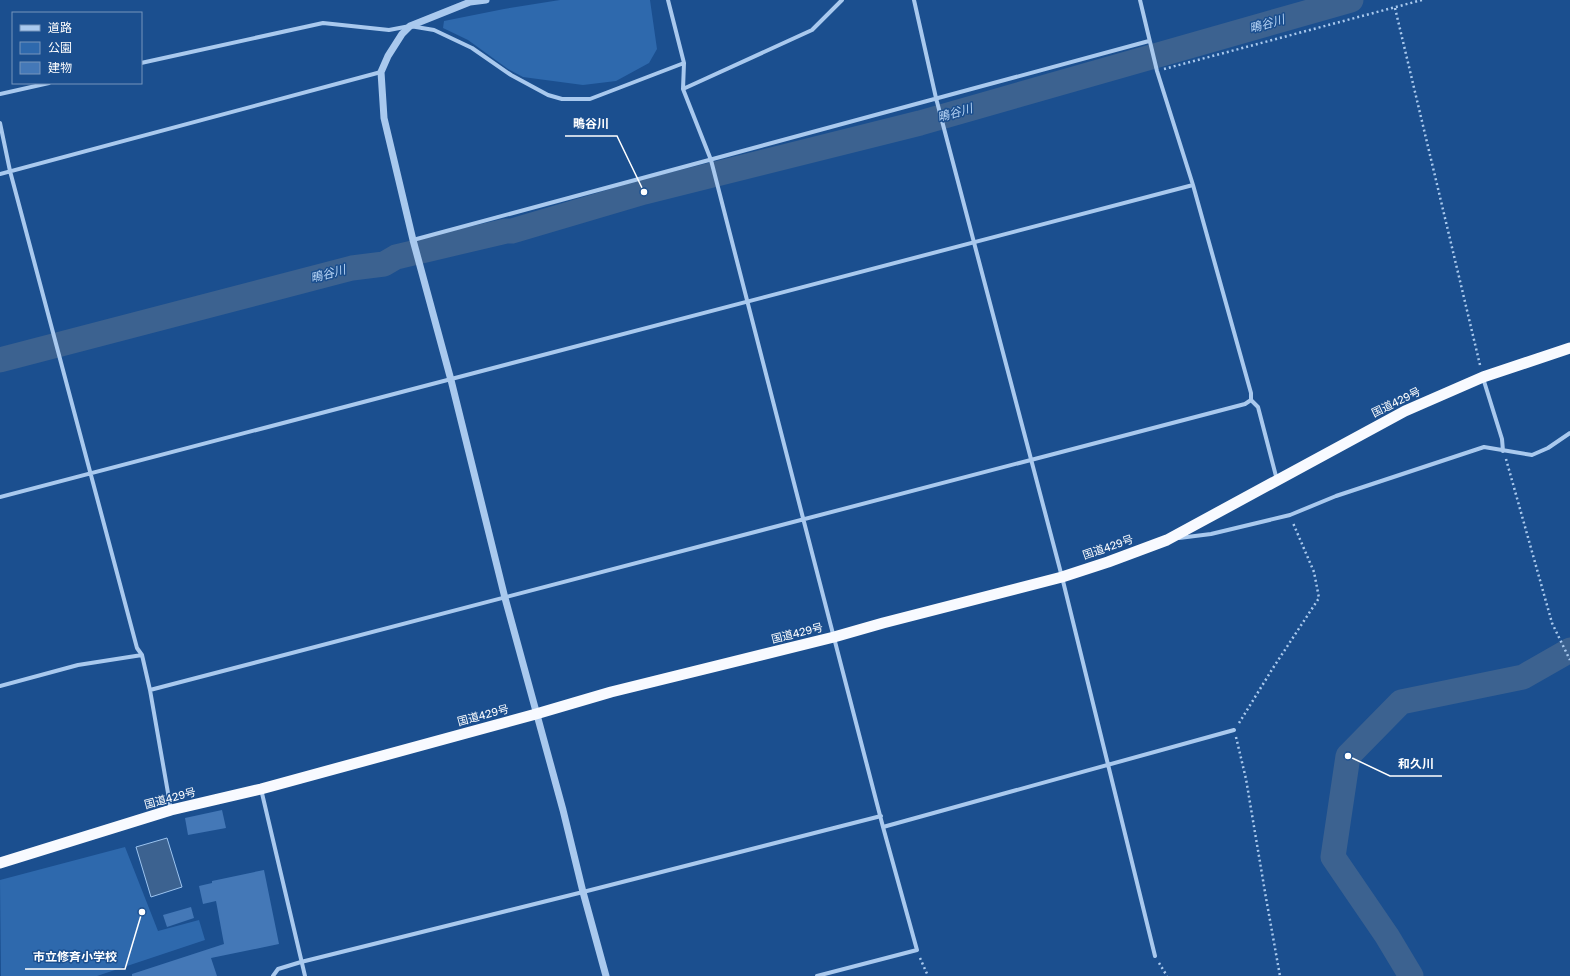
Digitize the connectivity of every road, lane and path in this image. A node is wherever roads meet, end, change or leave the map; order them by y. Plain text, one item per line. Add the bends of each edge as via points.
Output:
1 (486, 0) edge
2 (668, 0) edge
3 (842, 0) edge
4 (914, 0) edge
5 (1140, 0) edge
6 (1422, 0) edge
7 (1395, 8) junction
8 (410, 26) junction
9 (1149, 41) junction
10 (684, 62) junction
11 (142, 63) edge
12 (1157, 71) junction
13 (381, 72) junction
14 (45, 84) edge
15 (683, 89) junction
16 (0, 94) edge
17 (936, 98) junction
18 (0, 123) edge
19 (711, 160) junction
20 (10, 171) junction
21 (0, 174) edge
22 (1193, 185) junction
23 (413, 240) junction
24 (974, 242) junction
25 (747, 302) junction
26 (1570, 348) edge
27 (1483, 377) junction
28 (451, 380) junction
29 (1251, 400) junction
30 (1570, 433) edge
31 (1504, 451) junction
32 (1031, 461) junction
33 (91, 473) junction
34 (1278, 480) junction
35 (0, 497) edge
36 (1290, 516) junction
37 (803, 518) junction
38 (1167, 540) junction
39 (1062, 577) junction
40 (505, 598) junction
41 (834, 638) junction
42 (142, 655) junction
43 (1570, 660) edge
44 (0, 686) edge
45 (150, 690) junction
46 (536, 714) junction
47 (1234, 730) junction
48 (1107, 765) junction
49 (261, 789) junction
50 (171, 810) junction
51 (881, 816) junction
52 (883, 828) junction
53 (0, 863) edge
54 (583, 892) junction
55 (917, 950) junction
56 (1155, 956) joint
57 (301, 962) junction
58 (274, 976) edge
59 (305, 976) edge
60 (606, 976) edge
61 (817, 976) edge
62 (928, 976) edge
63 (1167, 976) edge
64 (1280, 976) edge

1 - 8 street via 470,2
2 - 10 street
3 - 15 street via 812,30
4 - 17 street
5 - 9 street
6 - 7 path
7 - 12 path
7 - 27 path
8 - 10 street via 434,30 472,48 511,75 548,95 562,99 590,99
8 - 11 street via 389,30 323,23
8 - 13 street via 395,43
9 - 12 street
9 - 17 street
10 - 15 street
12 - 22 street
13 - 20 street
13 - 23 street via 384,118
14 - 16 street
15 - 19 street
17 - 19 street
17 - 24 street
18 - 20 street
19 - 23 street
19 - 25 street
20 - 21 street
20 - 33 street
22 - 24 street
22 - 29 street
23 - 28 street
24 - 25 street
24 - 32 street
25 - 28 street
25 - 37 street
26 - 27 highway, 国道429号
27 - 31 street
27 - 34 highway, 国道429号 via 1405,411
28 - 33 street
28 - 40 street
29 - 32 street via 1237,406
29 - 34 street via 1258,407
30 - 31 street via 1532,455
31 - 36 street via 1484,447 1336,496
31 - 43 path via 1552,623
32 - 37 street
32 - 39 street
33 - 35 street
33 - 42 street via 137,648
34 - 38 highway, 国道429号
36 - 38 street via 1211,534
36 - 47 path via 1314,572 1319,598
37 - 40 street
37 - 41 street
38 - 39 highway, 国道429号
39 - 41 highway, 国道429号
39 - 48 street
40 - 45 street
40 - 46 street
41 - 46 highway, 国道429号 via 611,692
41 - 51 street
42 - 44 street via 78,665
42 - 45 street
45 - 50 street
46 - 49 highway, 国道429号
46 - 54 street
47 - 48 street
47 - 64 path via 1246,779
48 - 52 street
48 - 56 street
49 - 50 highway, 国道429号
49 - 57 street
50 - 53 highway, 国道429号
51 - 52 street
51 - 54 street
52 - 55 street
54 - 57 street
54 - 60 street
55 - 61 street
55 - 62 path
56 - 63 path
57 - 58 street via 278,969
57 - 59 street

